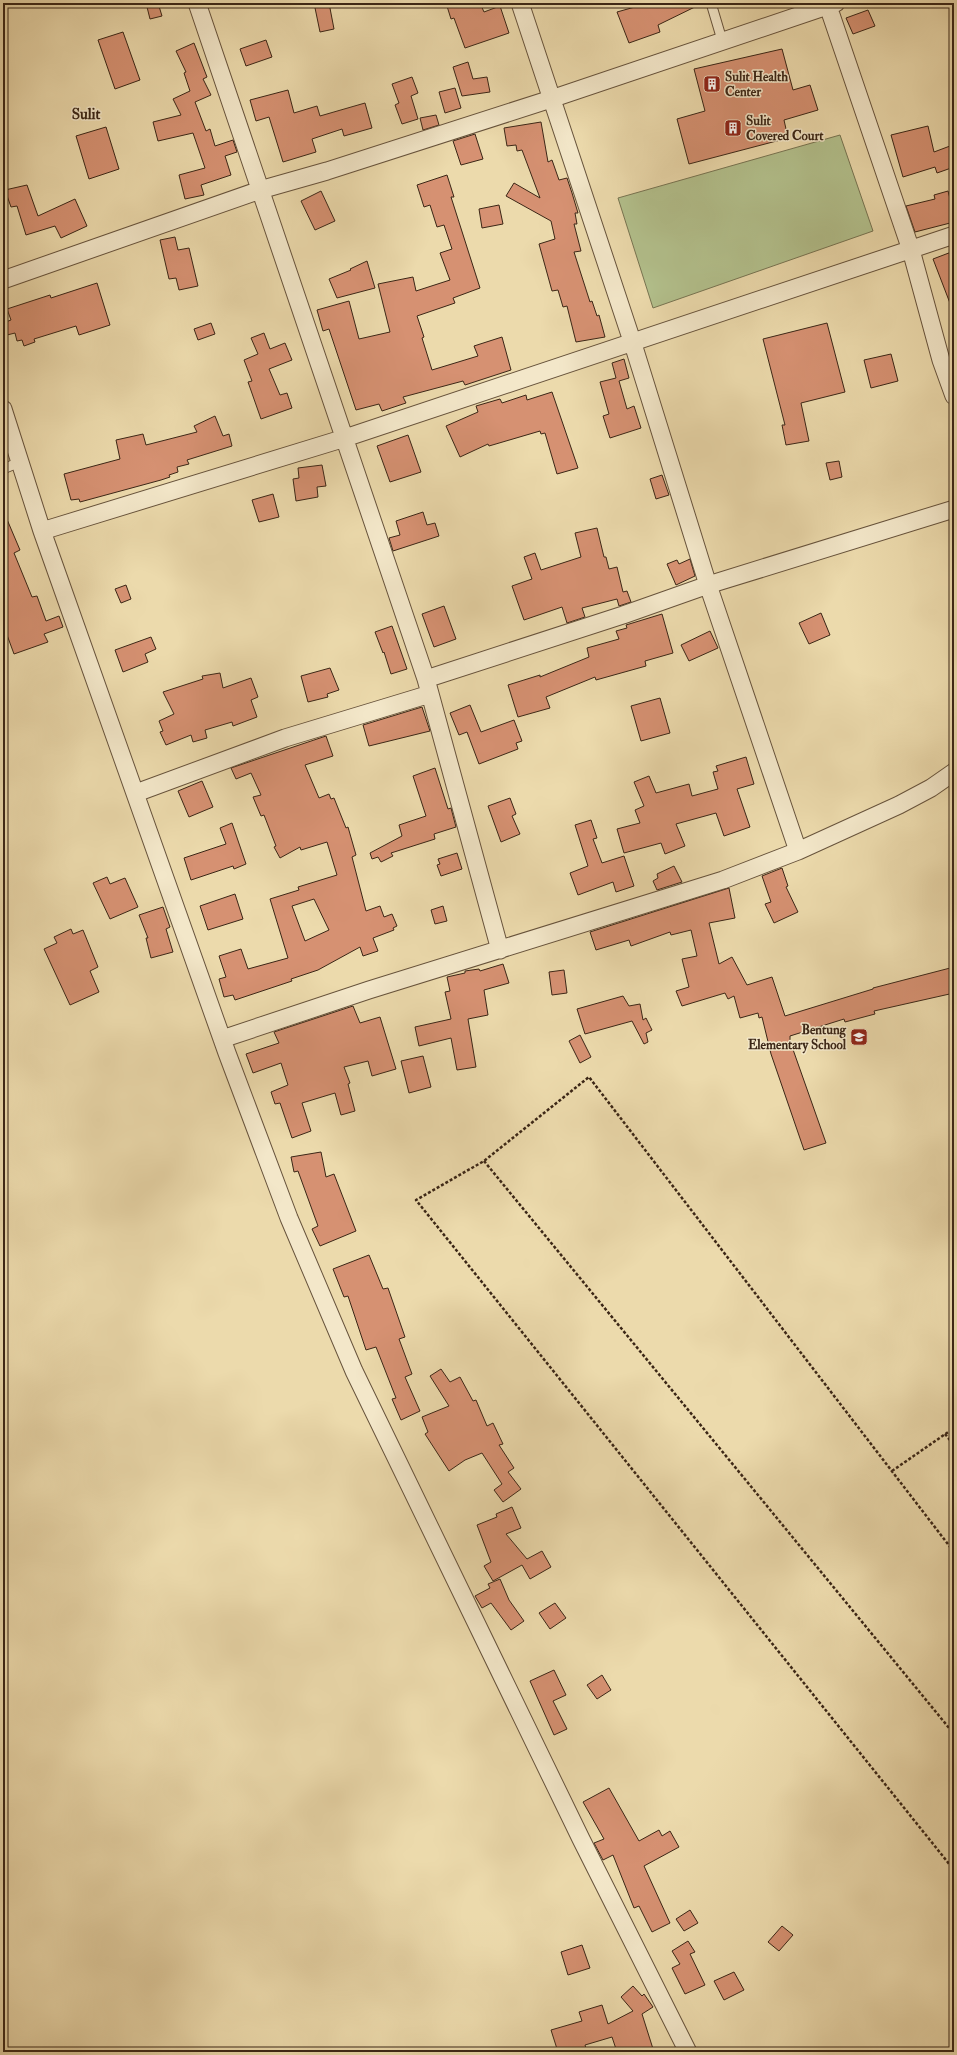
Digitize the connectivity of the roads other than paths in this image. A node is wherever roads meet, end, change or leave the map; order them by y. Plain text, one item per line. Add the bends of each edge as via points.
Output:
1 (197, 3) edge
2 (520, 3) edge
3 (711, 3) edge
4 (830, 4) edge
5 (722, 40) junction
6 (551, 99) junction
7 (260, 190) junction
8 (954, 235) edge
9 (911, 250) junction
10 (3, 280) edge
11 (633, 344) junction
12 (954, 396) edge
13 (3, 409) edge
14 (345, 438) junction
15 (20, 462) junction
16 (3, 468) edge
17 (954, 509) edge
18 (42, 531) junction
19 (708, 585) junction
20 (428, 686) junction
21 (954, 772) edge
22 (136, 793) junction
23 (798, 851) junction
24 (500, 950) junction
25 (222, 1039) junction
26 (688, 2052) edge

1 - 7 street
2 - 6 street
3 - 5 lane
4 - 5 street
4 - 9 street
5 - 6 street
6 - 7 street
6 - 11 street
7 - 10 street
7 - 14 street
8 - 9 street
9 - 11 street
9 - 12 street via 941,360
11 - 14 street
11 - 19 street
13 - 15 street
14 - 18 street
14 - 20 street
15 - 16 lane
15 - 18 street
17 - 19 street
18 - 22 street
19 - 20 street
19 - 23 street
20 - 22 street
20 - 24 street
21 - 23 street via 899,805
22 - 25 street
23 - 24 street via 723,880
24 - 25 street
25 - 26 street via 289,1218 354,1371 581,1839

